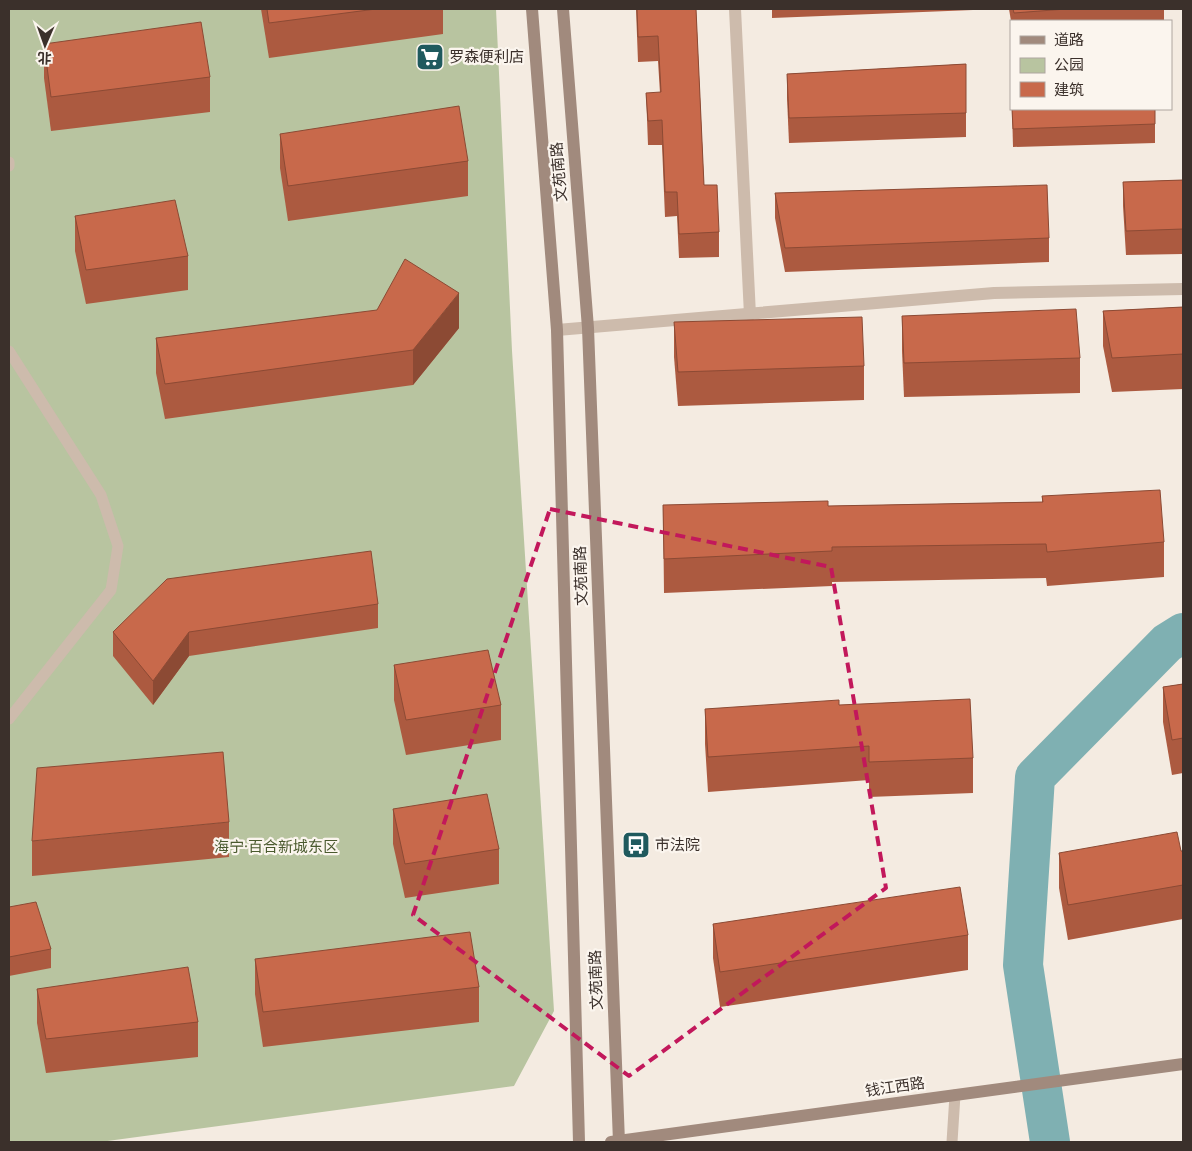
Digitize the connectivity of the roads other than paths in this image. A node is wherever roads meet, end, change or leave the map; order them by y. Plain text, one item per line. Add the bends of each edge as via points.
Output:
1 (532, 9) edge
2 (563, 9) edge
3 (736, 9) edge
4 (9, 162) edge
5 (9, 166) edge
6 (1183, 289) edge
7 (750, 315) junction
8 (588, 328) junction
9 (557, 330) junction
10 (9, 351) edge
11 (9, 720) edge
12 (1183, 1064) edge
13 (955, 1095) junction
14 (580, 1142) edge
15 (616, 1142) edge
16 (952, 1142) edge

1 - 9 main road, 文苑南路
2 - 8 main road, 文苑南路
3 - 7 street
4 - 5 lane
6 - 7 street via 994,293
7 - 8 street
8 - 9 street
8 - 15 main road, 文苑南路
9 - 14 main road, 文苑南路
10 - 11 lane via 101,495 118,546 111,590
12 - 13 main road, 钱江西路
13 - 15 main road, 钱江西路
13 - 16 lane

